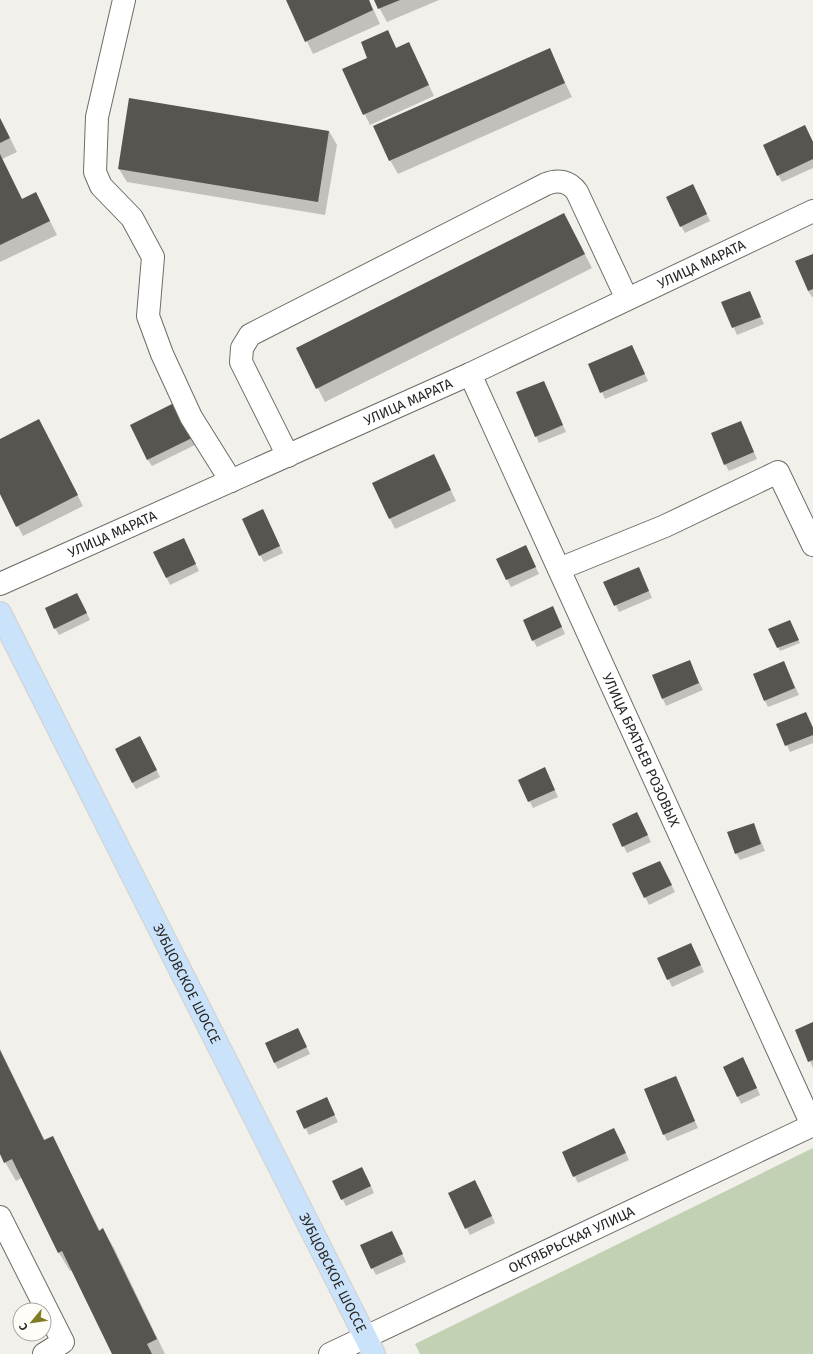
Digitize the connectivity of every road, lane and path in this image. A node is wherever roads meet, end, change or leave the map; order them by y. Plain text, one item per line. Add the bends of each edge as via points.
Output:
1 (124, 0) edge
2 (813, 211) edge
3 (627, 299) junction
4 (470, 374) junction
5 (288, 456) junction
6 (231, 481) junction
7 (813, 545) edge
8 (559, 569) junction
9 (0, 584) edge
10 (0, 613) edge
11 (813, 1125) edge
12 (0, 1217) edge
13 (370, 1346) edge
14 (44, 1354) edge
15 (330, 1354) edge

1 - 6 street via 97,117 95,172 101,186 132,218 153,257 148,316 162,354 191,417
2 - 3 street, УЛИЦА МАРАТА
3 - 4 street, УЛИЦА МАРАТА
3 - 5 street via 577,192 570,184 561,181 546,184 250,334 242,348 241,362
4 - 5 street, УЛИЦА МАРАТА
4 - 8 street, УЛИЦА БРАТЬЕВ РОЗОВЫХ
5 - 6 street, УЛИЦА МАРАТА
6 - 9 street, УЛИЦА МАРАТА
7 - 8 street via 778,472 665,526
8 - 11 street, УЛИЦА БРАТЬЕВ РОЗОВЫХ
10 - 13 main road, ЗУБЦОВСКОЕ ШОССЕ
11 - 13 street, ОКТЯБРЬСКАЯ УЛИЦА
12 - 14 street via 63,1342
13 - 15 street, ОКТЯБРЬСКАЯ УЛИЦА

